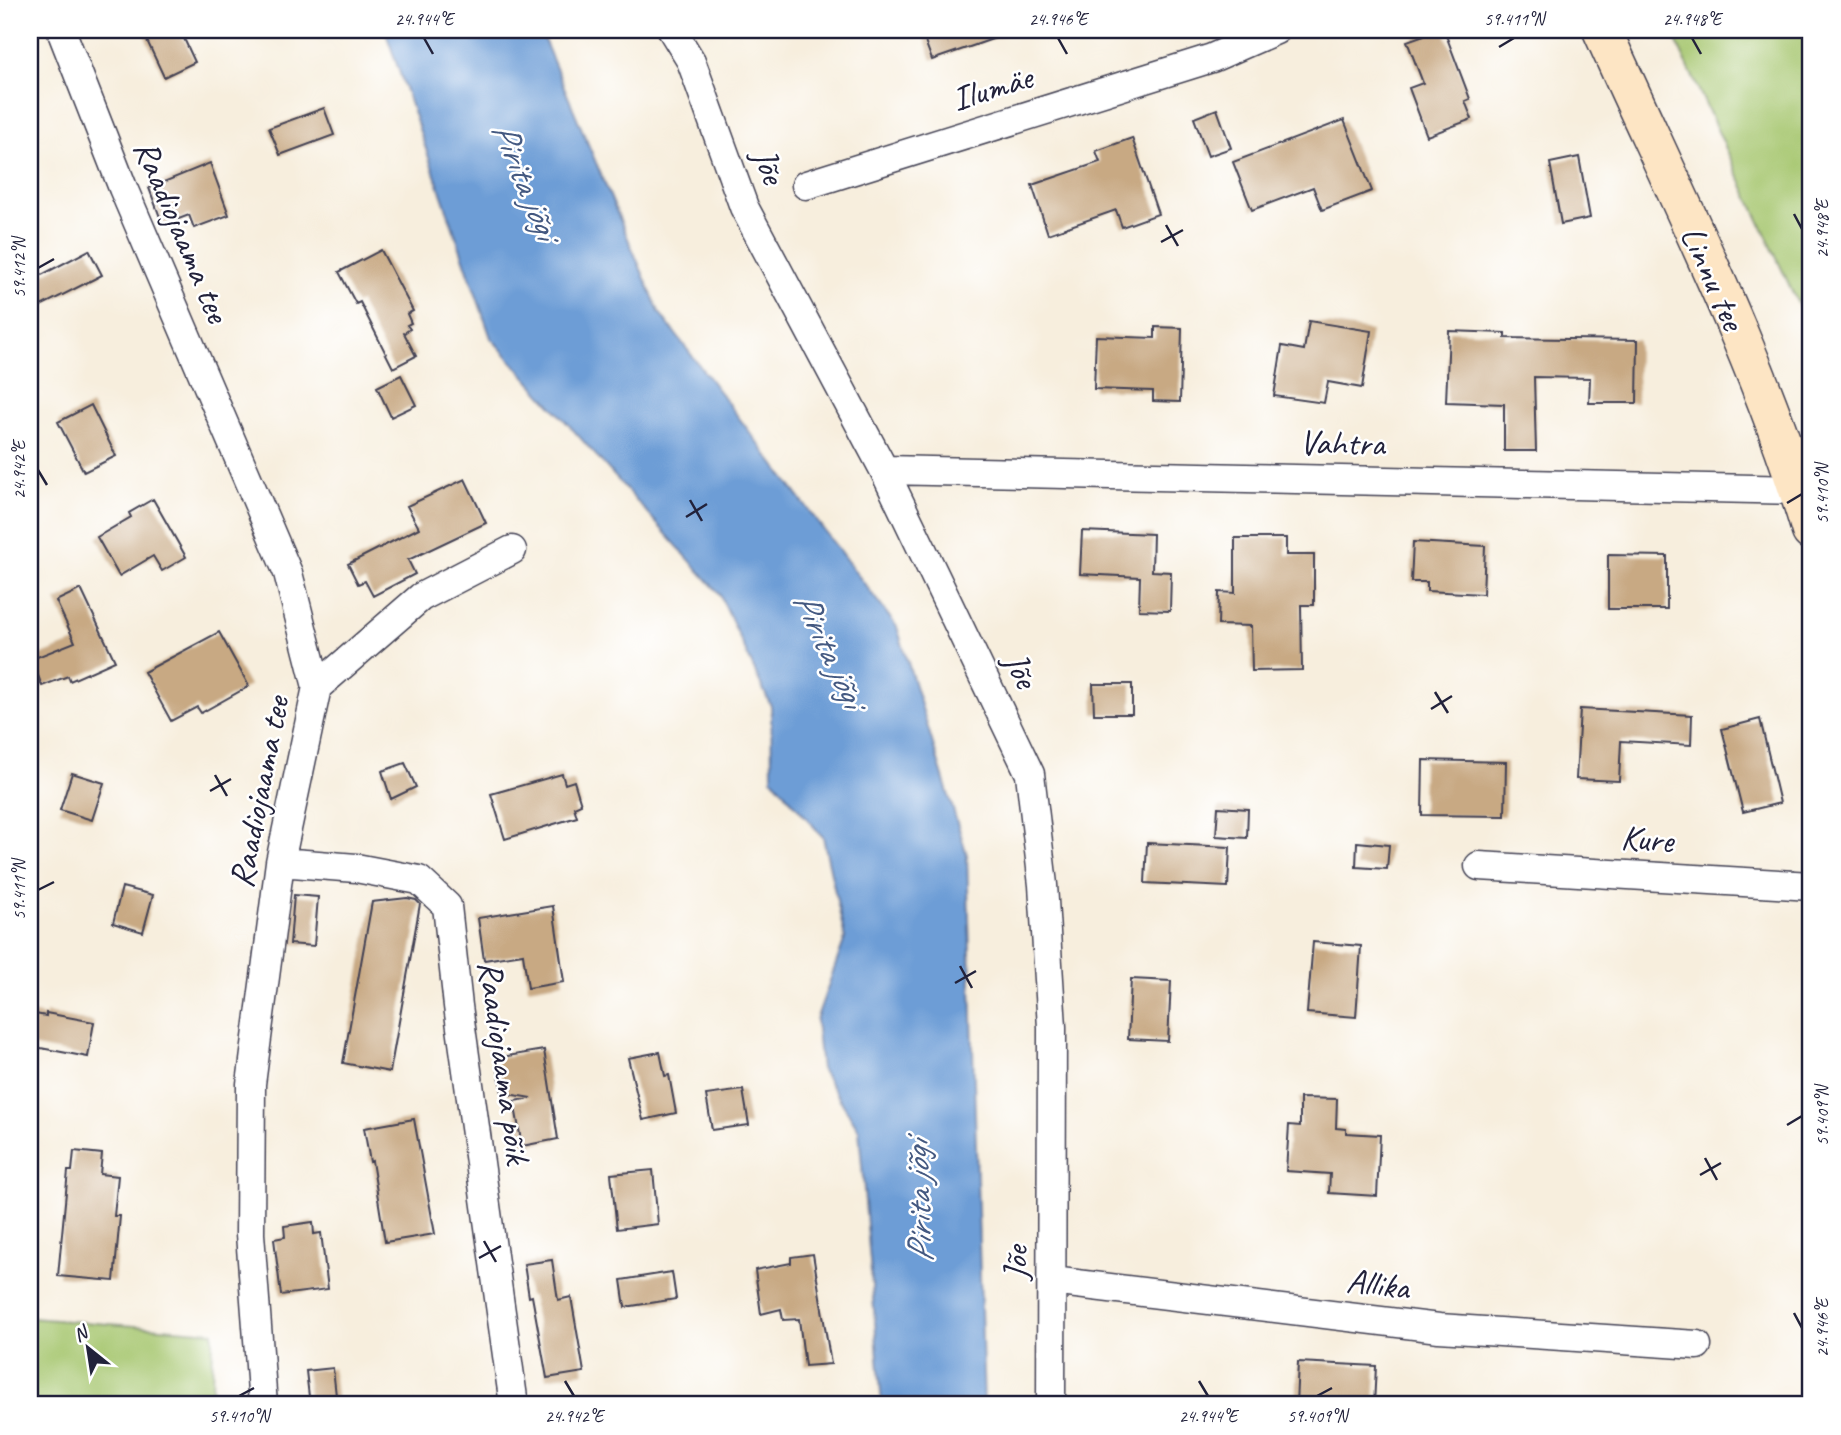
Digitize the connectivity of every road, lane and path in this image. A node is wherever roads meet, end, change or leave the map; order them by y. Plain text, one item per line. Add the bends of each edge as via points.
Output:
1 (61, 30) edge
2 (671, 30) edge
3 (1276, 30) edge
4 (1602, 30) edge
5 (806, 184) dead end
6 (884, 470) junction
7 (1799, 490) junction
8 (1811, 531) edge
9 (512, 550) dead end
10 (317, 687) junction
11 (280, 862) junction
12 (1479, 866) dead end
13 (1811, 886) edge
14 (1052, 1281) junction
15 (1697, 1345) dead end
16 (263, 1405) edge
17 (514, 1405) edge
18 (1051, 1405) edge

1 - 10 street, Raadiojaama tee via 123,188 288,573
2 - 6 street, Jõe via 691,61 744,207
3 - 5 street, Ilumäe via 1212,58
4 - 7 street, Linnu tee via 1727,308
6 - 7 street, Vahtra
6 - 14 street, Jõe via 1030,774 1052,1027
7 - 8 street, Linnu tee
9 - 10 street via 421,597
10 - 11 street, Raadiojaama tee
11 - 16 street, Raadiojaama tee via 251,1084 250,1234
11 - 17 street, Raadiojaama põik via 356,868 419,880 447,906
12 - 13 street, Kure
14 - 15 street, Allika via 1439,1328
14 - 18 street, Jõe

